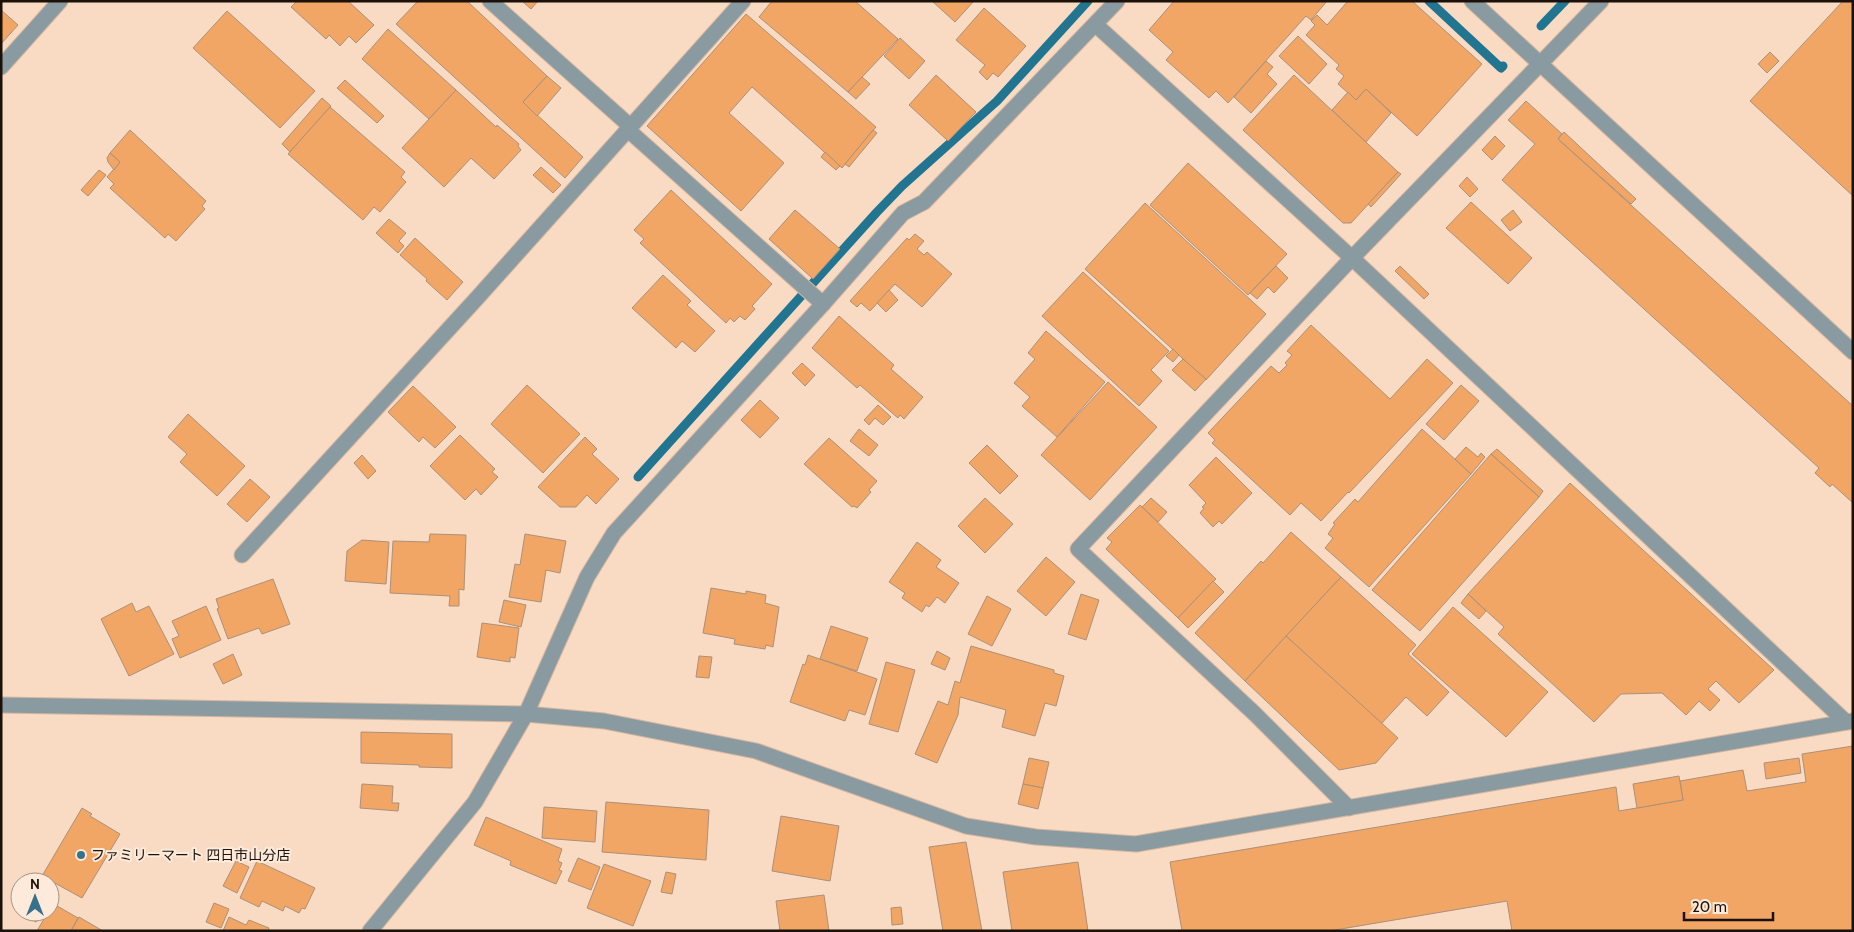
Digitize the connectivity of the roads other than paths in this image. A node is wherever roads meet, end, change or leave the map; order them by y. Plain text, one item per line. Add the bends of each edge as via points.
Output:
1 (60, 1) edge
2 (490, 1) edge
3 (743, 1) edge
4 (1117, 1) edge
5 (1472, 1) edge
6 (1601, 1) edge
7 (1096, 25) junction
8 (1540, 63) junction
9 (1, 67) edge
10 (629, 128) junction
11 (1352, 258) junction
12 (819, 301) junction
13 (1853, 352) edge
14 (242, 555) dead end
15 (1, 705) edge
16 (526, 714) junction
17 (1850, 722) edge
18 (1350, 808) junction
19 (370, 931) edge

1 - 9 street
2 - 10 street
3 - 10 street
4 - 7 street
5 - 8 street
6 - 8 street
7 - 11 street
7 - 12 street via 924,202 903,213
8 - 11 street
8 - 13 street
10 - 12 street
10 - 14 street
11 - 17 street
11 - 18 street via 1078,549 1255,714
12 - 16 street via 614,533 587,577
15 - 16 street
16 - 18 street via 604,721 756,751 966,826 1036,837 1136,844
16 - 19 street via 476,802
17 - 18 street

